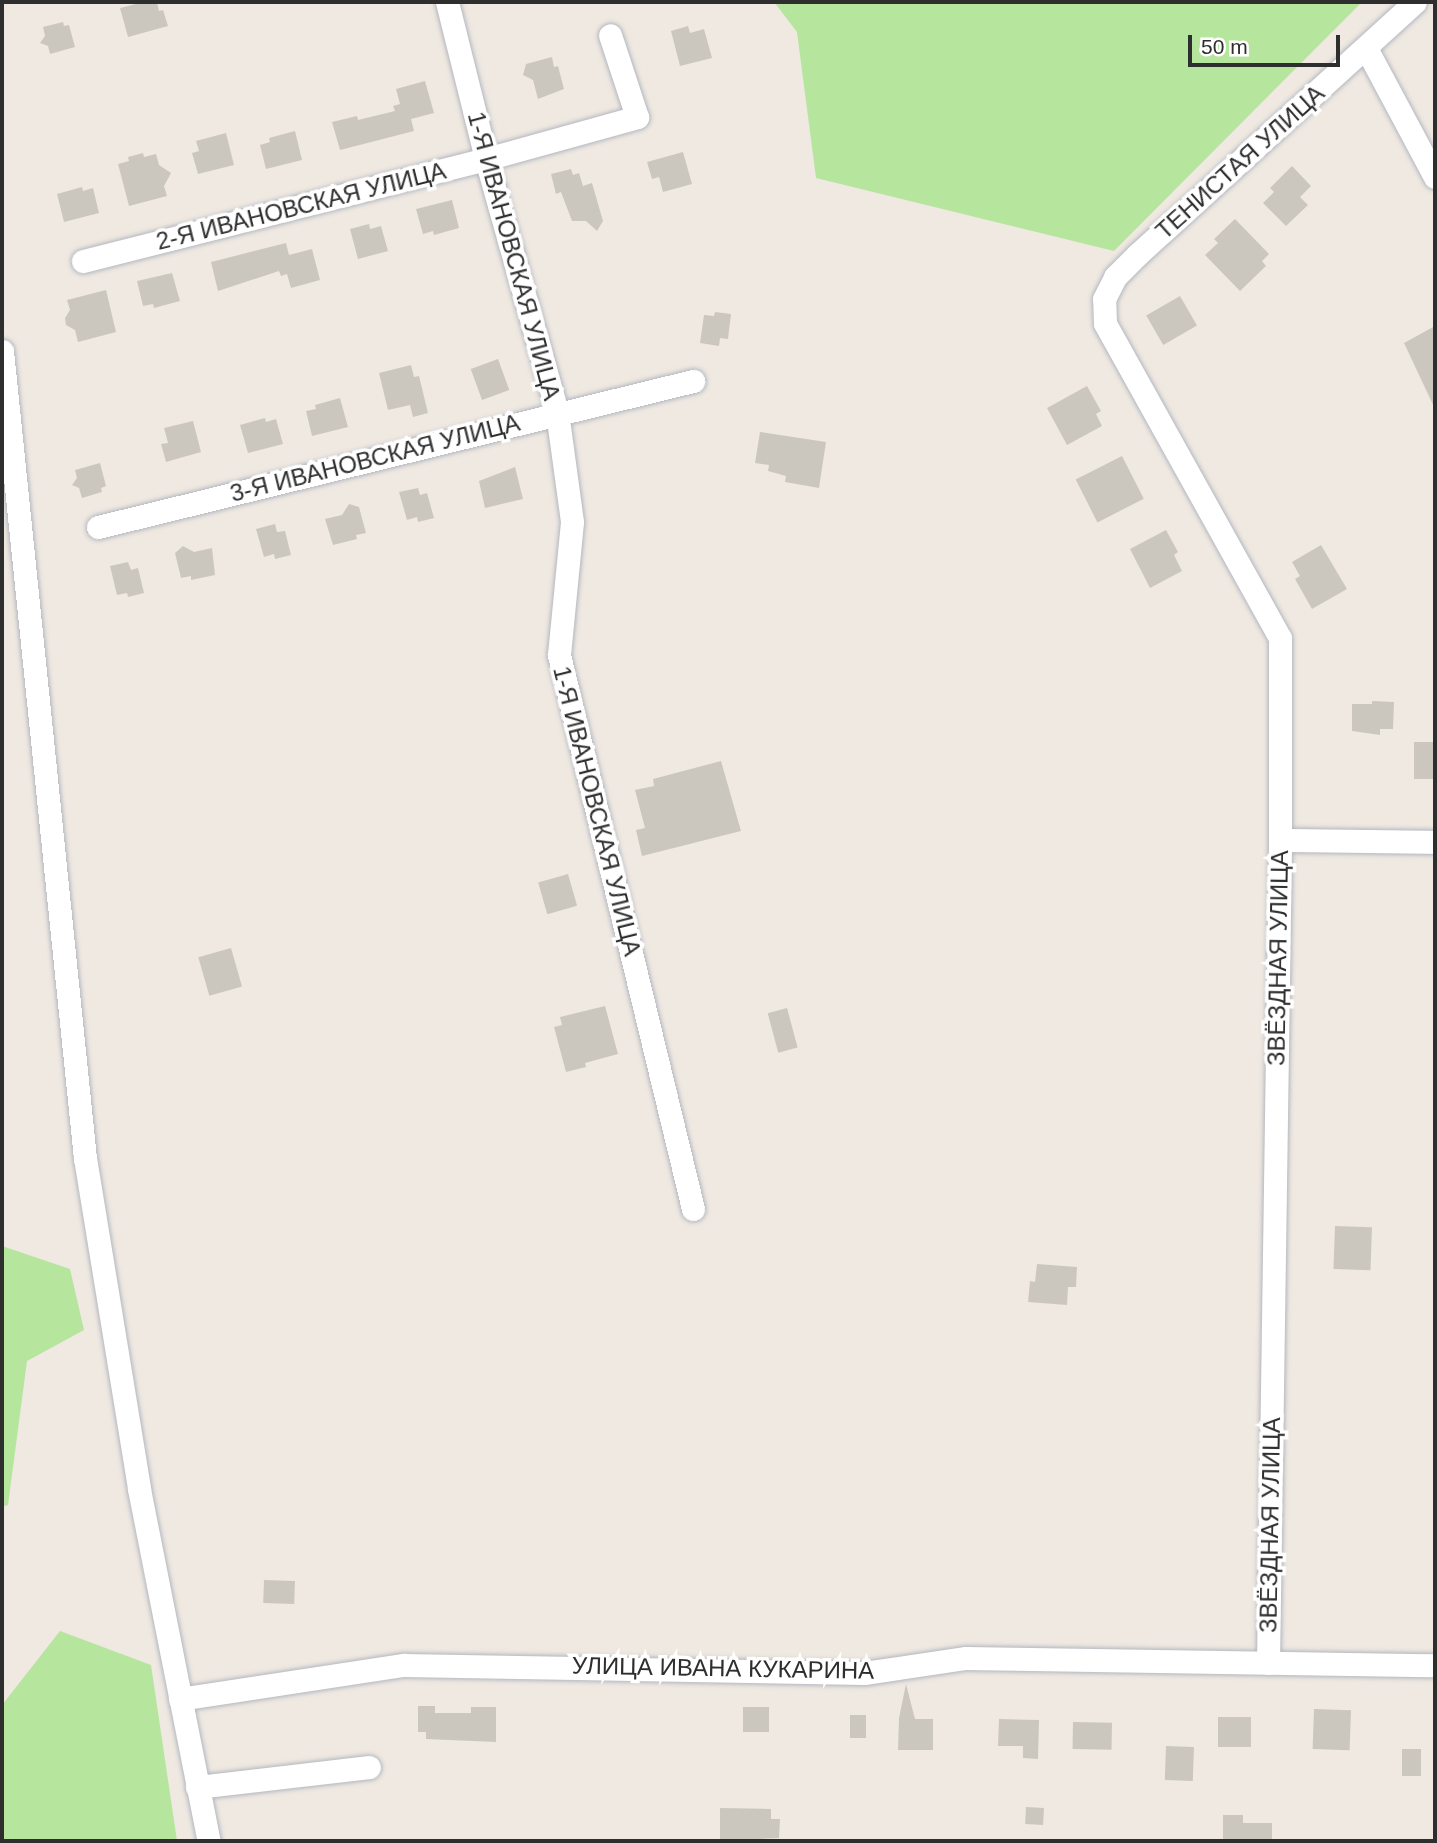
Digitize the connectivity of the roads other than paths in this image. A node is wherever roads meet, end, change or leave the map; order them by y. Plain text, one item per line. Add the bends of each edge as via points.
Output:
1 (447, 2) edge
2 (1415, 2) edge
3 (610, 35) dead end
4 (1366, 48) junction
5 (486, 159) junction
6 (1435, 177) edge
7 (83, 261) dead end
8 (1104, 299) joint
9 (2, 351) edge
10 (693, 381) dead end
11 (557, 412) junction
12 (98, 527) dead end
13 (1280, 840) junction
14 (1435, 842) edge
15 (693, 1209) dead end
16 (1268, 1663) junction
17 (1435, 1665) edge
18 (180, 1699) junction
19 (369, 1767) dead end
20 (197, 1787) junction
21 (209, 1841) edge

1 - 5 street, 1-Я ИВАНОВСКАЯ УЛИЦА
2 - 4 street, ТЕНИСТАЯ УЛИЦА
3 - 5 street, 2-Я ИВАНОВСКАЯ УЛИЦА via 637,117
4 - 6 street
4 - 8 street, ТЕНИСТАЯ УЛИЦА via 1138,254 1115,277
5 - 7 street, 2-Я ИВАНОВСКАЯ УЛИЦА
5 - 11 street, 1-Я ИВАНОВСКАЯ УЛИЦА
8 - 13 street, ЗВЁЗДНАЯ УЛИЦА via 1105,323 1280,638
9 - 18 street via 85,1158 139,1489
10 - 11 street, 3-Я ИВАНОВСКАЯ УЛИЦА
11 - 12 street, 3-Я ИВАНОВСКАЯ УЛИЦА
11 - 15 street, 1-Я ИВАНОВСКАЯ УЛИЦА via 572,522 559,655
13 - 14 street
13 - 16 street, ЗВЁЗДНАЯ УЛИЦА
16 - 17 street, УЛИЦА ИВАНА КУКАРИНА
16 - 18 street, УЛИЦА ИВАНА КУКАРИНА via 965,1658 864,1673 403,1665
18 - 20 street
19 - 20 street
20 - 21 street

